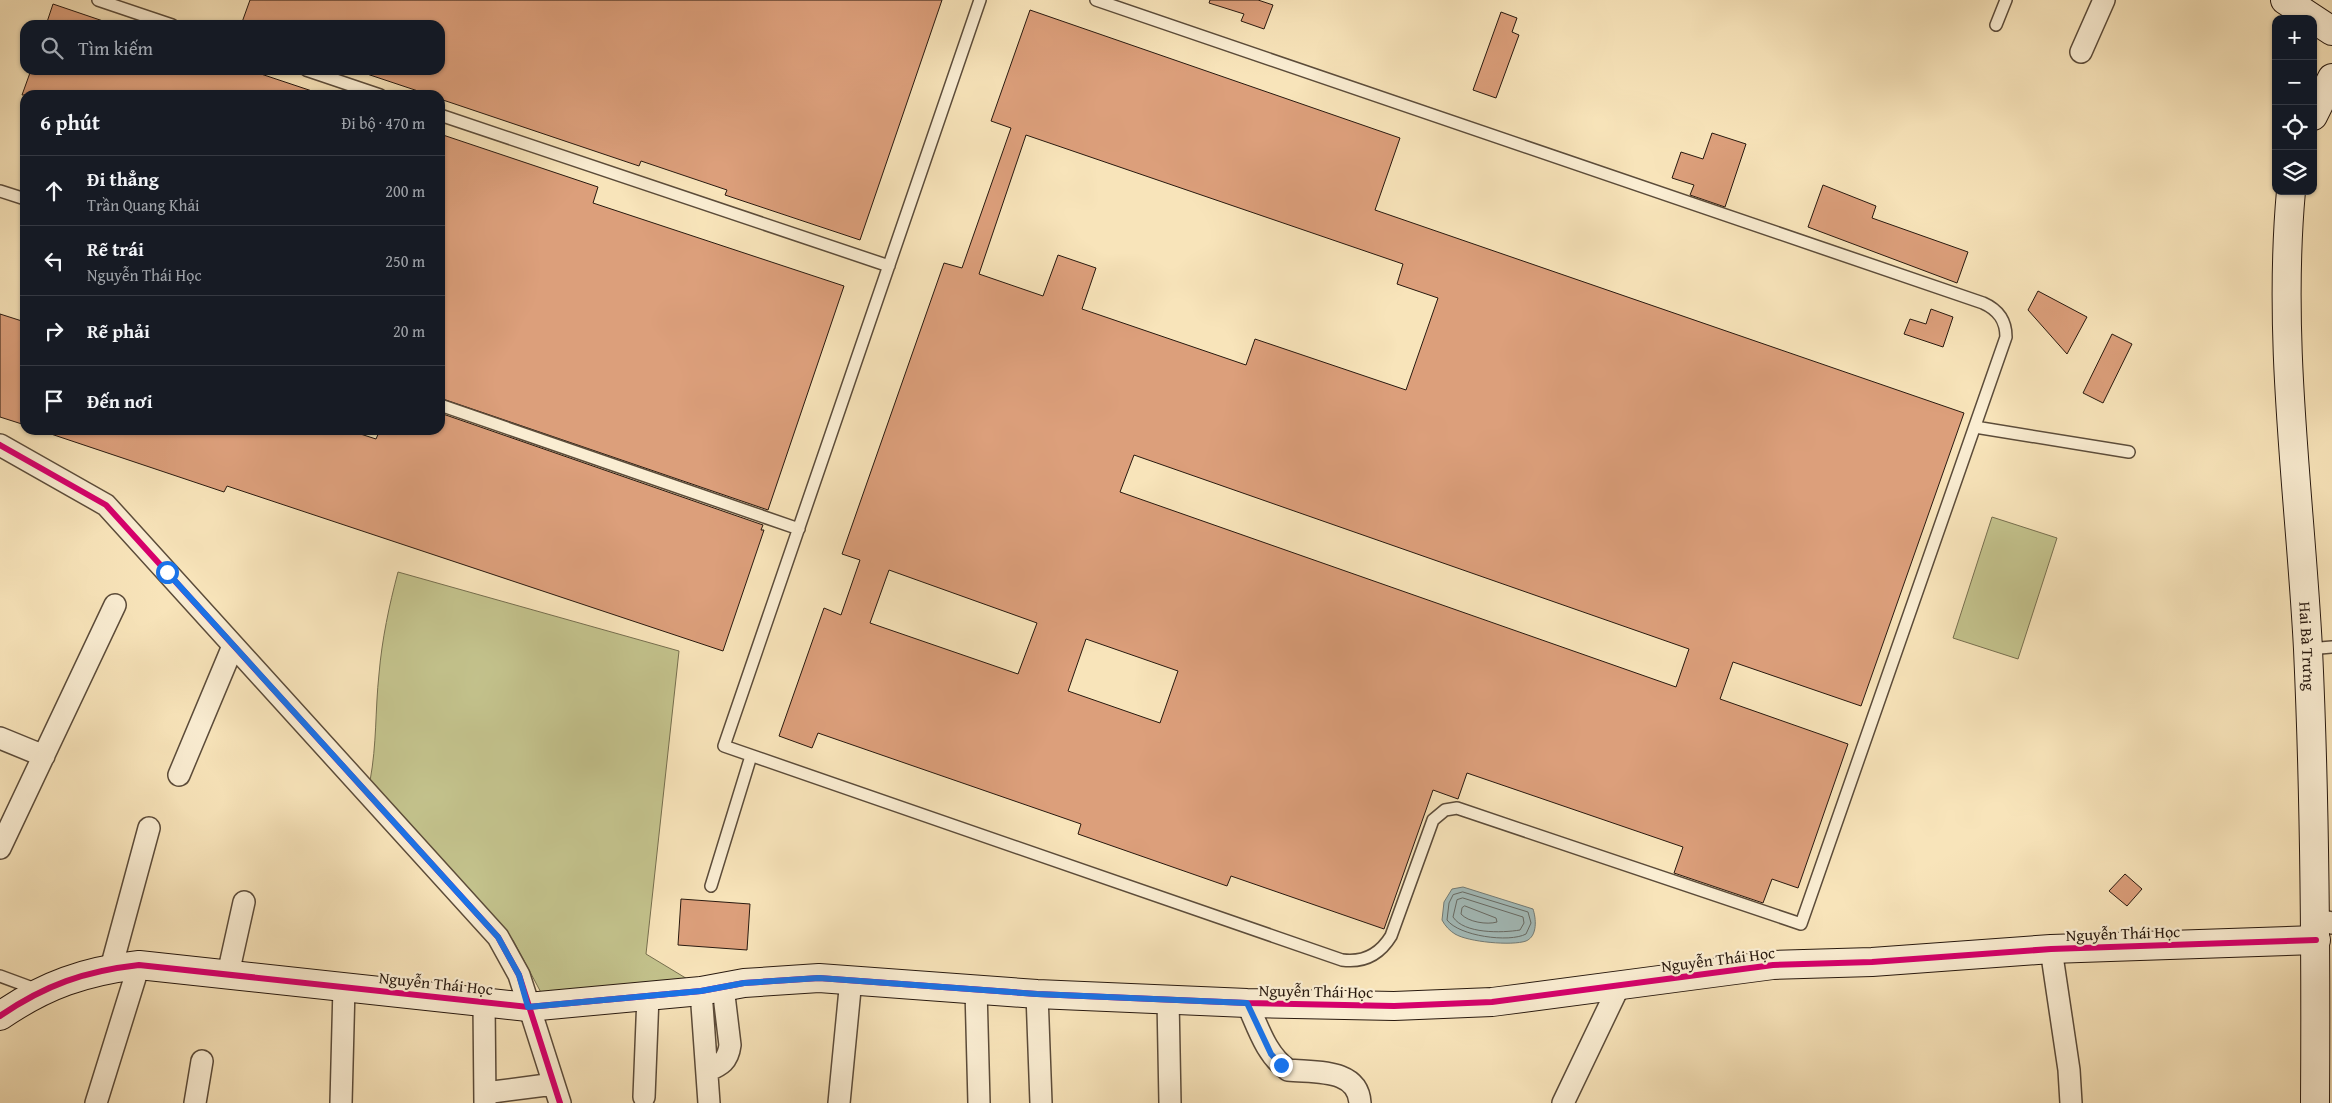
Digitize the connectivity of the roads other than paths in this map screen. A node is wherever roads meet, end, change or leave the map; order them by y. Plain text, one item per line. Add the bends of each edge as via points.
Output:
1 (98, 0) edge
2 (980, 0) edge
3 (1096, 0) edge
4 (2006, 0) edge
5 (2104, 0) edge
6 (2285, 0) edge
7 (157, 20) edge
8 (1996, 25) dead end
9 (2332, 31) edge
10 (2081, 52) dead end
11 (321, 75) edge
12 (2332, 78) edge
13 (365, 90) edge
14 (2317, 108) edge
15 (445, 117) edge
16 (0, 191) edge
17 (2291, 195) edge
18 (20, 197) edge
19 (889, 266) junction
20 (445, 407) edge
21 (1975, 428) junction
22 (0, 446) edge
23 (2129, 452) dead end
24 (799, 529) junction
25 (115, 605) dead end
26 (233, 646) junction
27 (2320, 648) edge
28 (0, 738) edge
29 (44, 756) junction
30 (751, 756) junction
31 (180, 775) dead end
32 (148, 828) dead end
33 (1, 843) edge
34 (711, 886) dead end
35 (244, 902) dead end
36 (2321, 928) edge
37 (2051, 950) junction
38 (139, 965) junction
39 (111, 968) junction
40 (228, 974) junction
41 (0, 976) edge
42 (851, 979) junction
43 (1620, 984) junction
44 (344, 987) junction
45 (712, 989) junction
46 (976, 989) junction
47 (40, 991) junction
48 (1037, 994) junction
49 (648, 996) junction
50 (1168, 998) junction
51 (484, 1003) junction
52 (1247, 1003) junction
53 (528, 1007) junction
54 (0, 1016) edge
55 (202, 1061) dead end
56 (557, 1093) edge
57 (644, 1097) dead end
58 (485, 1098) edge
59 (96, 1103) edge
60 (195, 1103) edge
61 (341, 1103) edge
62 (709, 1103) edge
63 (839, 1103) edge
64 (979, 1103) edge
65 (1041, 1103) edge
66 (1170, 1103) edge
67 (1360, 1103) edge
68 (1563, 1103) edge
69 (2071, 1103) edge
70 (2315, 1103) edge

1 - 7 lane
2 - 19 lane
3 - 21 lane via 1991,306 2002,318 2006,337
4 - 8 lane
5 - 10 street
6 - 9 street
11 - 13 lane
12 - 14 street
15 - 19 lane
16 - 18 lane
17 - 27 street, Hai Bà Trưng via 2286,340
19 - 24 lane
20 - 24 lane
21 - 23 lane
21 - 30 lane via 1801,924 1457,808 1445,810 1433,820 1385,945 1368,958 1342,960
22 - 26 street via 106,505
24 - 30 lane via 724,746
25 - 29 street
26 - 31 street
26 - 53 street via 498,937 519,975
27 - 36 street, Hai Bà Trưng
28 - 29 street
29 - 33 street
30 - 34 lane
32 - 39 street
35 - 40 street
36 - 37 street, Nguyễn Thái Học
36 - 70 street, Hai Bà Trưng
37 - 43 street, Nguyễn Thái Học via 1772,965
37 - 69 street
38 - 39 street, Nguyễn Thái Học
38 - 40 street, Nguyễn Thái Học
38 - 59 street
39 - 47 street, Nguyễn Thái Học via 77,976
40 - 44 street, Nguyễn Thái Học
41 - 47 lane
42 - 45 street, Nguyễn Thái Học via 744,983
42 - 46 street, Nguyễn Thái Học
42 - 63 street
43 - 52 street, Nguyễn Thái Học via 1492,1002 1444,1005
43 - 68 street
44 - 51 street, Nguyễn Thái Học
44 - 61 street
45 - 49 street, Nguyễn Thái Học
45 - 62 street via 707,1071
46 - 48 street, Nguyễn Thái Học
46 - 64 street
47 - 54 street, Nguyễn Thái Học
48 - 50 street, Nguyễn Thái Học
48 - 65 street
49 - 53 street, Nguyễn Thái Học
49 - 57 street
50 - 52 street, Nguyễn Thái Học
50 - 66 street
51 - 53 street, Nguyễn Thái Học
51 - 58 street
52 - 67 street via 1271,1054 1281,1065 1288,1070 1342,1076 1354,1084
53 - 56 street
55 - 60 street
56 - 58 street

